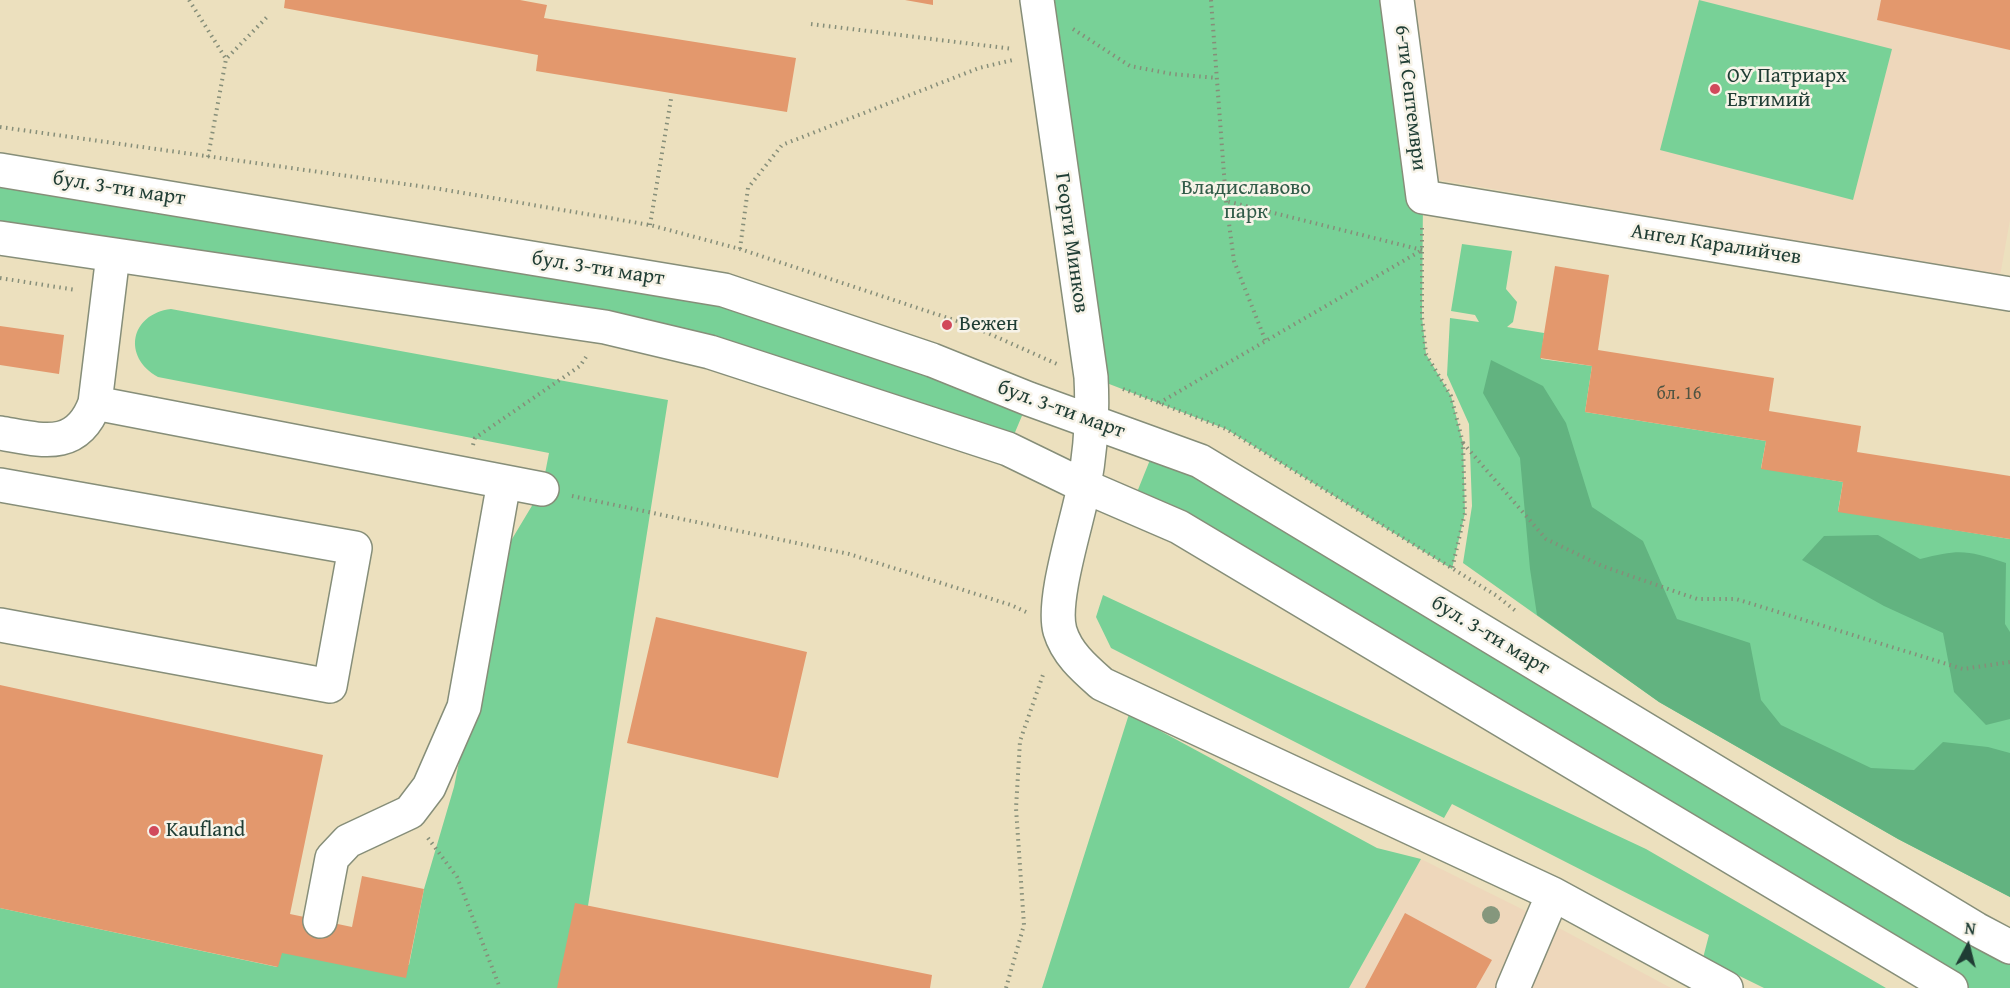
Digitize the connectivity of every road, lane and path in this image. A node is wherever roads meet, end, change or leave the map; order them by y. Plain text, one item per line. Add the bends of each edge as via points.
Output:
1 (189, 0) edge
2 (1038, 0) edge
3 (1211, 0) edge
4 (1397, 0) edge
5 (269, 15) dead end
6 (811, 24) dead end
7 (1044, 52) junction
8 (226, 59) junction
9 (1217, 78) junction
10 (671, 99) dead end
11 (208, 157) dead end
12 (0, 170) edge
13 (1423, 197) junction
14 (1226, 201) junction
15 (650, 225) dead end
16 (0, 238) edge
17 (740, 249) dead end
18 (1422, 250) junction
19 (113, 255) junction
20 (0, 278) edge
21 (2010, 294) edge
22 (108, 295) junction
23 (605, 327) junction
24 (1266, 342) junction
25 (95, 403) junction
26 (1159, 403) dead end
27 (1093, 423) junction
28 (0, 433) edge
29 (1463, 443) junction
30 (463, 474) junction
31 (504, 482) junction
32 (0, 485) edge
33 (1084, 486) junction
34 (542, 489) joint
35 (1452, 569) dead end
36 (0, 625) edge
37 (1059, 630) junction
38 (2010, 662) edge
39 (410, 812) junction
40 (1553, 894) junction
41 (320, 921) dead end
42 (2010, 947) edge
43 (500, 988) edge
44 (1006, 988) edge
45 (1513, 988) edge
46 (1726, 988) edge
47 (1951, 988) edge

1 - 8 path
2 - 7 street, Георги Минков
3 - 9 path
4 - 13 street, 6-ти Септември
5 - 8 path
6 - 7 path
7 - 9 path via 1056,33 1072,28 1130,66
7 - 17 path via 979,68 782,146 748,188
7 - 27 street, Георги Минков via 1091,377
8 - 11 path
9 - 14 path
10 - 15 path
12 - 27 street, бул. 3-ти март via 724,290 932,360
13 - 18 path
13 - 21 street, Ангел Каралийчев
14 - 18 path
14 - 24 path via 1234,261
16 - 19 street
18 - 24 path
18 - 29 path via 1426,354 1451,396
19 - 22 street
19 - 23 street
20 - 22 path
22 - 25 street
23 - 30 path via 580,366 475,438
23 - 33 street via 710,352 1008,449
24 - 26 path
25 - 28 street via 86,423 69,437 55,441
25 - 30 street
27 - 33 street, Георги Минков
27 - 42 street, бул. 3-ти март via 1200,461
29 - 35 path via 1465,513
29 - 38 path via 1546,539 1602,566 1697,599 1736,599 1963,669
30 - 31 street
31 - 34 street
31 - 39 street via 464,707 429,787
32 - 36 street via 355,548 330,686
33 - 37 street, Георги Минков via 1060,589
33 - 47 street via 1179,527
34 - 37 path via 849,554 1011,605
37 - 40 street via 1074,658 1102,684
37 - 44 path via 1020,741 1016,808 1024,925
39 - 41 street via 348,841 332,858
39 - 43 path via 457,877
40 - 45 street
40 - 46 street

